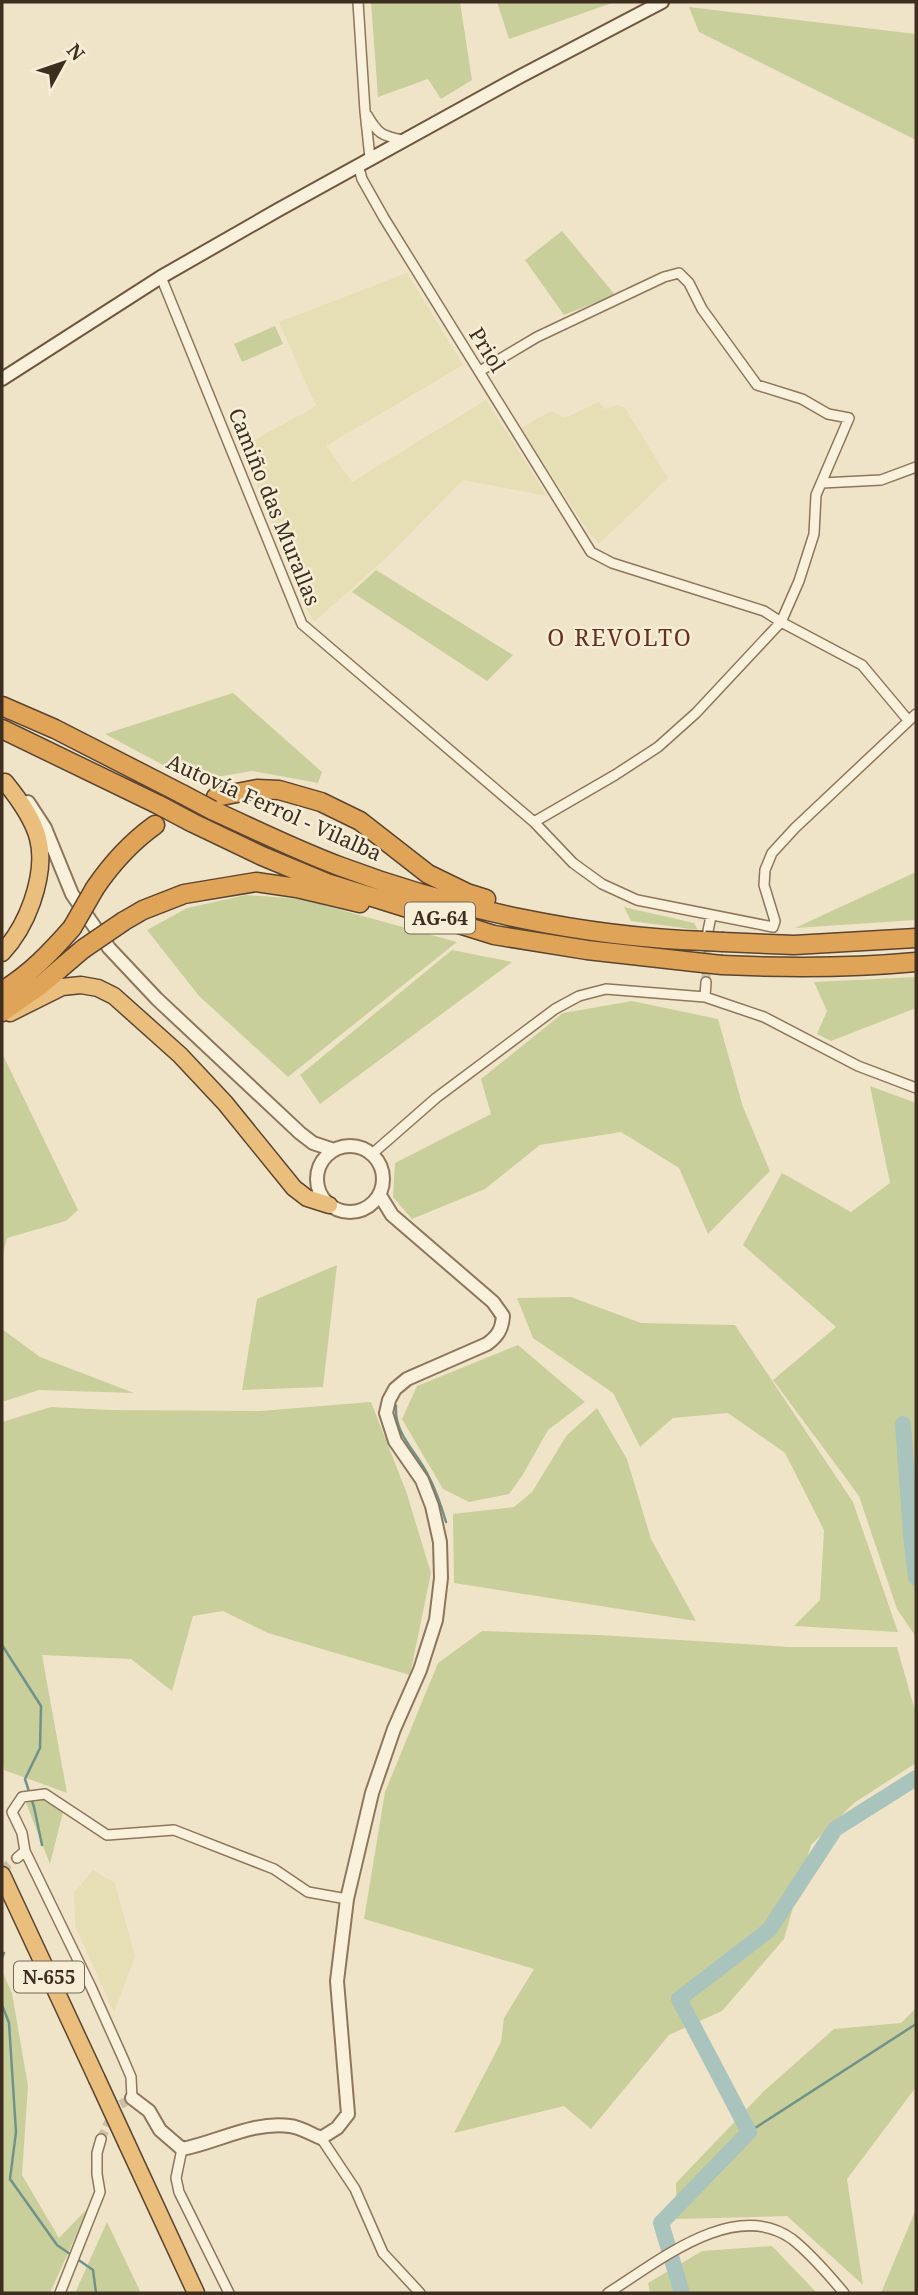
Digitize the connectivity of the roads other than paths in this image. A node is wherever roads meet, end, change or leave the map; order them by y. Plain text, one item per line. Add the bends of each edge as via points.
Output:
1 (358, 2) edge
2 (662, 2) edge
3 (365, 111) junction
4 (374, 128) junction
5 (403, 140) junction
6 (375, 155) junction
7 (358, 165) junction
8 (161, 277) junction
9 (481, 371) junction
10 (2, 379) edge
11 (916, 467) edge
12 (822, 483) junction
13 (781, 622) junction
14 (2, 706) edge
15 (912, 717) edge
16 (2, 729) edge
17 (4, 781) edge
18 (214, 803) junction
19 (534, 822) junction
20 (155, 825) dead end
21 (711, 916) junction
22 (439, 918) junction
23 (544, 923) junction
24 (706, 936) junction
25 (916, 938) edge
26 (2, 953) edge
27 (916, 962) edge
28 (706, 982) tunnel mouth
29 (2, 991) edge
30 (705, 997) junction
31 (2, 1015) edge
32 (916, 1088) edge
33 (300, 1133) junction
34 (334, 1150) junction
35 (372, 1154) junction
36 (318, 1167) junction
37 (379, 1194) junction
38 (329, 1205) junction
39 (363, 1210) junction
40 (392, 1215) junction
41 (25, 1851) junction
42 (17, 1858) tunnel mouth
43 (2, 1875) edge
44 (347, 1899) junction
45 (132, 2098) joint
46 (321, 2138) junction
47 (101, 2139) tunnel mouth
48 (182, 2149) junction
49 (60, 2293) edge
50 (196, 2293) edge
51 (229, 2293) edge
52 (420, 2293) edge
53 (608, 2293) edge
54 (844, 2293) edge

1 - 3 street
2 - 5 street
3 - 4 street
3 - 6 street
4 - 5 street via 384,136
4 - 6 street via 380,141
5 - 6 street
6 - 7 street
7 - 8 street
7 - 9 street, Priol via 384,218
8 - 10 street
8 - 19 street, Camiño das Murallas via 302,624
9 - 12 street via 537,337 679,273 757,385 849,418
9 - 13 street, Priol via 591,552 612,563 764,611
11 - 12 street via 881,480
12 - 13 street via 814,534
13 - 15 street via 862,665
13 - 19 street via 658,747
14 - 18 highway, Autovía Ferrol - Vilalba / AG-64, bridge via 182,794
15 - 21 street, Camiño das Murallas via 772,853 764,885 773,927
16 - 22 highway, Autovía Ferrol - Vilalba / AG-64, bridge via 262,856 327,883
17 - 26 highway via 34,825 42,861 25,922
17 - 33 street via 30,804 72,894 108,947
18 - 23 highway, Autovía Ferrol - Vilalba / AG-64 via 338,866 416,892
18 - 23 highway via 257,789 321,802 360,821 428,874
19 - 21 street, Camiño das Murallas via 573,863 602,884 636,900
20 - 29 highway, bridge via 118,857 72,928 44,960
21 - 24 street
22 - 27 highway, Autovía Ferrol - Vilalba / AG-64, bridge via 494,935 722,965 787,968
22 - 31 highway, bridge via 256,882 184,894 124,921
23 - 24 highway, Autovía Ferrol - Vilalba / AG-64 via 663,940
24 - 25 highway, Autovía Ferrol - Vilalba / AG-64, bridge via 723,942 794,945
28 - 30 street
30 - 32 street via 764,1017 858,1066
30 - 35 street via 606,989 579,996 436,1098
31 - 38 highway via 62,987 81,985 114,996 225,1102 294,1188
33 - 34 street
33 - 36 street
34 - 35 street via 354,1146
34 - 36 street
35 - 37 street via 383,1172
36 - 38 street via 318,1188
37 - 39 street
37 - 40 street
38 - 39 street via 341,1211
39 - 40 street
40 - 44 street via 493,1302 503,1315 503,1325 487,1344 407,1379 389,1400 386,1413 394,1441 422,1480 432,1506 441,1578 436,1620 372,1793
41 - 42 street
41 - 44 street via 23,1833 12,1812 22,1797 45,1794 107,1835 174,1830 274,1868 308,1892
41 - 45 street via 131,2077
43 - 50 highway, N-655, bridge
44 - 46 street via 337,1981 348,2114
45 - 48 street
46 - 48 street via 292,2126 260,2126
46 - 52 street via 355,2189 383,2253
47 - 49 street via 97,2153 100,2192
48 - 51 street via 176,2178 179,2192
53 - 54 street via 669,2252 706,2234 745,2226 762,2227 791,2239

